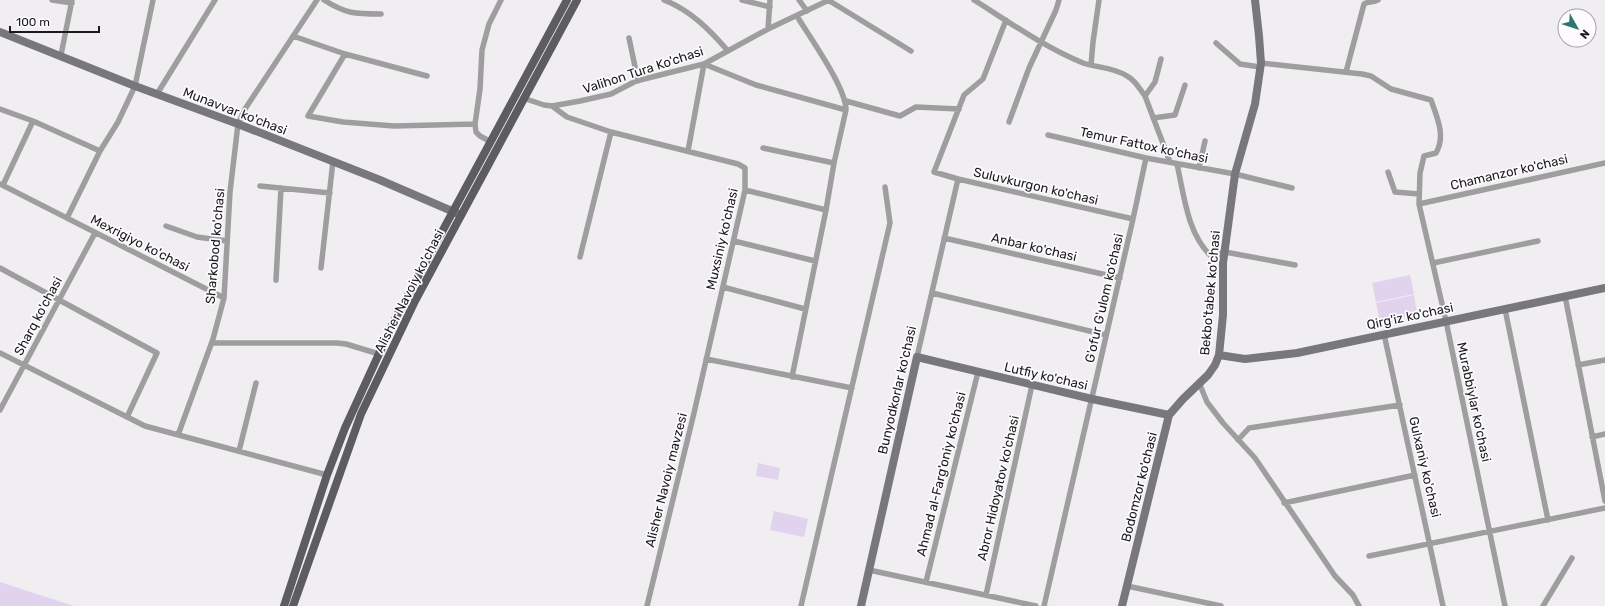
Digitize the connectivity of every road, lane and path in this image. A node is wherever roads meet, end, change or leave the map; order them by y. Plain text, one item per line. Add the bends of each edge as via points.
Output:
1 (52, 0) edge
2 (153, 0) edge
3 (215, 0) edge
4 (316, 0) edge
5 (324, 0) edge
6 (500, 0) edge
7 (567, 0) edge
8 (577, 0) edge
9 (664, 0) edge
10 (742, 0) edge
11 (770, 0) edge
12 (799, 0) edge
13 (828, 0) edge
14 (974, 0) edge
15 (1059, 0) edge
16 (1099, 0) edge
17 (1255, 0) edge
18 (1378, 0) edge
19 (72, 2) edge
20 (770, 7) junction
21 (807, 11) junction
22 (381, 14) dead end
23 (797, 16) junction
24 (1006, 20) junction
25 (768, 29) junction
26 (0, 32) edge
27 (293, 36) junction
28 (629, 38) dead end
29 (1042, 42) junction
30 (1216, 43) dead end
31 (728, 51) junction
32 (911, 51) dead end
33 (345, 54) junction
34 (61, 55) junction
35 (1160, 59) dead end
36 (704, 64) junction
37 (1092, 65) junction
38 (1261, 65) junction
39 (1346, 72) junction
40 (427, 76) dead end
41 (638, 81) junction
42 (1185, 85) dead end
43 (135, 86) junction
44 (157, 94) junction
45 (1145, 96) junction
46 (523, 98) junction
47 (846, 101) junction
48 (552, 106) junction
49 (0, 109) edge
50 (958, 109) junction
51 (846, 110) junction
52 (1153, 118) junction
53 (33, 122) junction
54 (1009, 122) dead end
55 (238, 124) junction
56 (475, 124) junction
57 (611, 132) junction
58 (1048, 135) dead end
59 (1205, 141) dead end
60 (491, 142) junction
61 (763, 148) dead end
62 (100, 151) junction
63 (688, 151) junction
64 (1146, 158) junction
65 (334, 161) junction
66 (1170, 162) junction
67 (834, 163) junction
68 (1605, 163) edge
69 (1177, 164) junction
70 (1199, 168) junction
71 (1388, 172) dead end
72 (1235, 174) junction
73 (958, 179) junction
74 (2, 184) edge
75 (260, 186) dead end
76 (885, 187) dead end
77 (282, 188) junction
78 (1292, 188) dead end
79 (745, 190) junction
80 (330, 192) junction
81 (1419, 194) junction
82 (1419, 204) junction
83 (826, 210) junction
84 (452, 211) junction
85 (461, 215) junction
86 (67, 218) junction
87 (1133, 219) junction
88 (166, 226) dead end
89 (95, 233) junction
90 (944, 238) junction
91 (227, 241) junction
92 (734, 241) junction
93 (1538, 241) dead end
94 (1225, 252) junction
95 (580, 257) dead end
96 (814, 261) junction
97 (1433, 263) junction
98 (1295, 265) dead end
99 (0, 268) edge
100 (321, 268) dead end
101 (1120, 278) junction
102 (276, 280) dead end
103 (723, 287) junction
104 (1605, 288) edge
105 (932, 293) junction
106 (1564, 296) junction
107 (224, 298) junction
108 (60, 300) junction
109 (805, 308) junction
110 (1505, 309) junction
111 (1446, 321) junction
112 (1384, 334) junction
113 (1106, 335) junction
114 (212, 343) junction
115 (0, 353) edge
116 (379, 354) junction
117 (1219, 355) junction
118 (917, 357) junction
119 (706, 359) junction
120 (1605, 360) edge
121 (24, 365) junction
122 (1578, 365) junction
123 (978, 372) junction
124 (792, 377) junction
125 (256, 383) dead end
126 (1200, 384) junction
127 (1032, 385) junction
128 (852, 388) junction
129 (1092, 399) junction
130 (1400, 405) junction
131 (0, 410) edge
132 (1169, 415) junction
133 (127, 417) junction
134 (1605, 434) edge
135 (178, 435) junction
136 (1592, 437) junction
137 (1238, 440) junction
138 (239, 451) junction
139 (327, 475) junction
140 (1415, 475) junction
141 (1605, 501) edge
142 (1284, 503) junction
143 (1605, 508) edge
144 (1548, 520) junction
145 (1490, 532) junction
146 (1431, 544) junction
147 (1369, 556) dead end
148 (1572, 558) dead end
149 (869, 570) junction
150 (926, 582) junction
151 (1127, 586) junction
152 (986, 595) junction
153 (284, 606) edge
154 (292, 606) edge
155 (647, 606) edge
156 (801, 606) edge
157 (861, 606) edge
158 (1036, 606) edge
159 (1044, 606) edge
160 (1122, 606) edge
161 (1221, 606) edge
162 (1359, 606) edge
163 (1443, 606) edge
164 (1505, 606) edge
165 (1543, 606) edge

1 - 19 street
2 - 43 street
3 - 44 street
4 - 27 street, Sharkobod ko'chasi
5 - 22 street via 354,14
6 - 56 street via 489,24 482,50
7 - 60 main road, Alisher Navoiy ko'chasi
8 - 46 main road, Alisher Navoiy ko'chasi
9 - 31 street via 675,4 708,29
10 - 20 street
11 - 20 street
12 - 21 street
13 - 21 street, Valihon Tura Ko'chasi
13 - 32 street
14 - 24 street
15 - 29 street
16 - 37 street
17 - 38 main road, Bekbo'tabek ko'chasi
18 - 39 street via 1364,4
19 - 34 street
20 - 25 street
21 - 23 street, Valihon Tura Ko'chasi
23 - 25 street, Valihon Tura Ko'chasi
23 - 47 street via 840,86
24 - 29 street
24 - 50 street via 983,79 964,96
25 - 31 street, Valihon Tura Ko'chasi
26 - 34 main road, Munavvar ko'chasi
27 - 33 street
27 - 55 street, Sharkobod ko'chasi via 245,109
28 - 41 street
29 - 37 street
29 - 54 street via 1029,68
30 - 38 street via 1240,64
31 - 36 street, Valihon Tura Ko'chasi
33 - 40 street
33 - 56 street via 308,116 394,126
34 - 43 main road, Munavvar ko'chasi
35 - 45 street via 1155,82
36 - 41 street, Valihon Tura Ko'chasi
36 - 51 street via 756,85
36 - 63 street
37 - 45 street via 1118,70 1129,76
38 - 39 street
38 - 72 main road, Bekbo'tabek ko'chasi via 1255,104
39 - 81 street, Murabbiylar ko'chasi via 1371,76 1391,89 1431,100 1439,122 1441,141 1436,153 1424,156
41 - 48 street, Valihon Tura Ko'chasi via 610,94
42 - 52 street via 1175,115
43 - 44 main road, Munavvar ko'chasi
43 - 62 street via 118,122
44 - 55 main road, Munavvar ko'chasi
45 - 52 street
46 - 48 street, Valihon Tura Ko'chasi
46 - 85 main road, Alisher Navoiy ko'chasi
47 - 50 street via 900,116 916,107
47 - 51 street
48 - 57 street, Muxsiniy ko'chasi via 567,118
49 - 53 street
50 - 73 street, Suluvkurgon ko'chasi via 934,172
51 - 67 street
52 - 66 street
53 - 62 street
53 - 74 street
55 - 65 main road, Munavvar ko'chasi
55 - 91 street, Sharkobod ko'chasi
56 - 60 street via 476,132
57 - 63 street, Muxsiniy ko'chasi
57 - 95 street
58 - 64 street, Temur Fattox ko'chasi
59 - 70 street
60 - 84 main road, Alisher Navoiy ko'chasi
61 - 67 street
62 - 86 street
63 - 79 street, Muxsiniy ko'chasi via 745,168
64 - 66 street, Temur Fattox ko'chasi
64 - 87 street, G'ofur G'ulom ko'chasi
65 - 80 street
65 - 84 main road, Munavvar ko'chasi
66 - 69 street, Temur Fattox ko'chasi
67 - 83 street
68 - 82 street, Chamanzor ko'chasi
69 - 70 street, Temur Fattox ko'chasi
69 - 94 street via 1193,229 1212,256
70 - 72 street, Temur Fattox ko'chasi
71 - 81 street via 1395,192
72 - 78 street, Temur Fattox ko'chasi
72 - 94 main road, Bekbo'tabek ko'chasi
73 - 87 street, Suluvkurgon ko'chasi
73 - 90 street, Bunyodkorlar ko'chasi
74 - 86 street, Mexrigiyo ko'chasi
75 - 77 street
76 - 128 street via 890,223
77 - 80 street
77 - 102 street
79 - 83 street
79 - 92 street, Muxsiniy ko'chasi
80 - 100 street
81 - 82 street, Murabbiylar ko'chasi
82 - 97 street, Murabbiylar ko'chasi
83 - 96 street
84 - 85 main road, Munavvar ko'chasi
84 - 116 main road, Alisher Navoiy ko'chasi
85 - 154 main road, Alisher Navoiy ko'chasi via 415,302 361,414
86 - 89 street, Mexrigiyo ko'chasi
87 - 101 street, G'ofur G'ulom ko'chasi
88 - 91 street via 197,237
89 - 107 street, Mexrigiyo ko'chasi
89 - 108 street, Sharq ko'chasi
90 - 101 street, Anbar ko'chasi
90 - 105 street, Bunyodkorlar ko'chasi
91 - 107 street, Sharkobod ko'chasi
92 - 96 street
92 - 103 street, Muxsiniy ko'chasi
93 - 97 street
94 - 98 street
94 - 117 main road, Bekbo'tabek ko'chasi
96 - 109 street
97 - 111 street, Murabbiylar ko'chasi
99 - 108 street
101 - 113 street, G'ofur G'ulom ko'chasi
103 - 109 street
103 - 119 street, Muxsiniy ko'chasi
104 - 106 main road, Qirg'iz ko'chasi
105 - 113 street
105 - 118 street, Bunyodkorlar ko'chasi
106 - 110 main road, Qirg'iz ko'chasi
106 - 122 street
107 - 114 street, Sharkobod ko'chasi
108 - 121 street, Sharq ko'chasi
108 - 133 street via 157,353
109 - 124 street
110 - 111 main road, Qirg'iz ko'chasi
110 - 144 street
111 - 112 main road, Qirg'iz ko'chasi
111 - 145 street, Murabbiylar ko'chasi
112 - 117 main road, Qirg'iz ko'chasi via 1289,354 1246,359
112 - 130 street, Gulxaniy ko'chasi
113 - 129 street, G'ofur G'ulom ko'chasi
114 - 116 street via 337,343
114 - 135 street, Sharkobod ko'chasi
115 - 121 street
116 - 139 main road, Alisher Navoiy ko'chasi via 345,428
117 - 126 main road, Bekbo'tabek ko'chasi via 1215,365
118 - 123 main road, Lutfiy ko'chasi
118 - 149 main road, Bunyodkorlar ko'chasi
119 - 124 street
119 - 155 street, Alisher Navoiy mavzesi
120 - 122 street
121 - 131 street, Sharq ko'chasi
121 - 133 street
122 - 136 street
123 - 127 main road, Lutfiy ko'chasi
123 - 150 street, Ahmad al-Farg'oniy ko'chasi
124 - 128 street
125 - 138 street
126 - 132 main road, Bodomzor ko'chasi
126 - 137 street via 1207,402
127 - 129 main road, Lutfiy ko'chasi
127 - 152 street, Abror Hidoyatov ko'chasi
128 - 156 street
129 - 132 main road, Lutfiy ko'chasi
129 - 159 street, G'ofur G'ulom ko'chasi
130 - 137 street via 1249,428
130 - 140 street, Gulxaniy ko'chasi
132 - 151 main road, Bodomzor ko'chasi
133 - 135 street via 145,426
134 - 136 street
135 - 138 street
136 - 141 street
137 - 142 street via 1255,458
138 - 139 street
139 - 153 main road, Alisher Navoiy ko'chasi
140 - 142 street
140 - 146 street, Gulxaniy ko'chasi
142 - 162 street
143 - 144 street
144 - 145 street
145 - 146 street
145 - 164 street, Murabbiylar ko'chasi
146 - 147 street
146 - 163 street, Gulxaniy ko'chasi
148 - 165 street
149 - 150 street
149 - 157 main road, Bunyodkorlar ko'chasi
150 - 152 street
151 - 160 main road, Bodomzor ko'chasi
151 - 161 street
152 - 158 street

